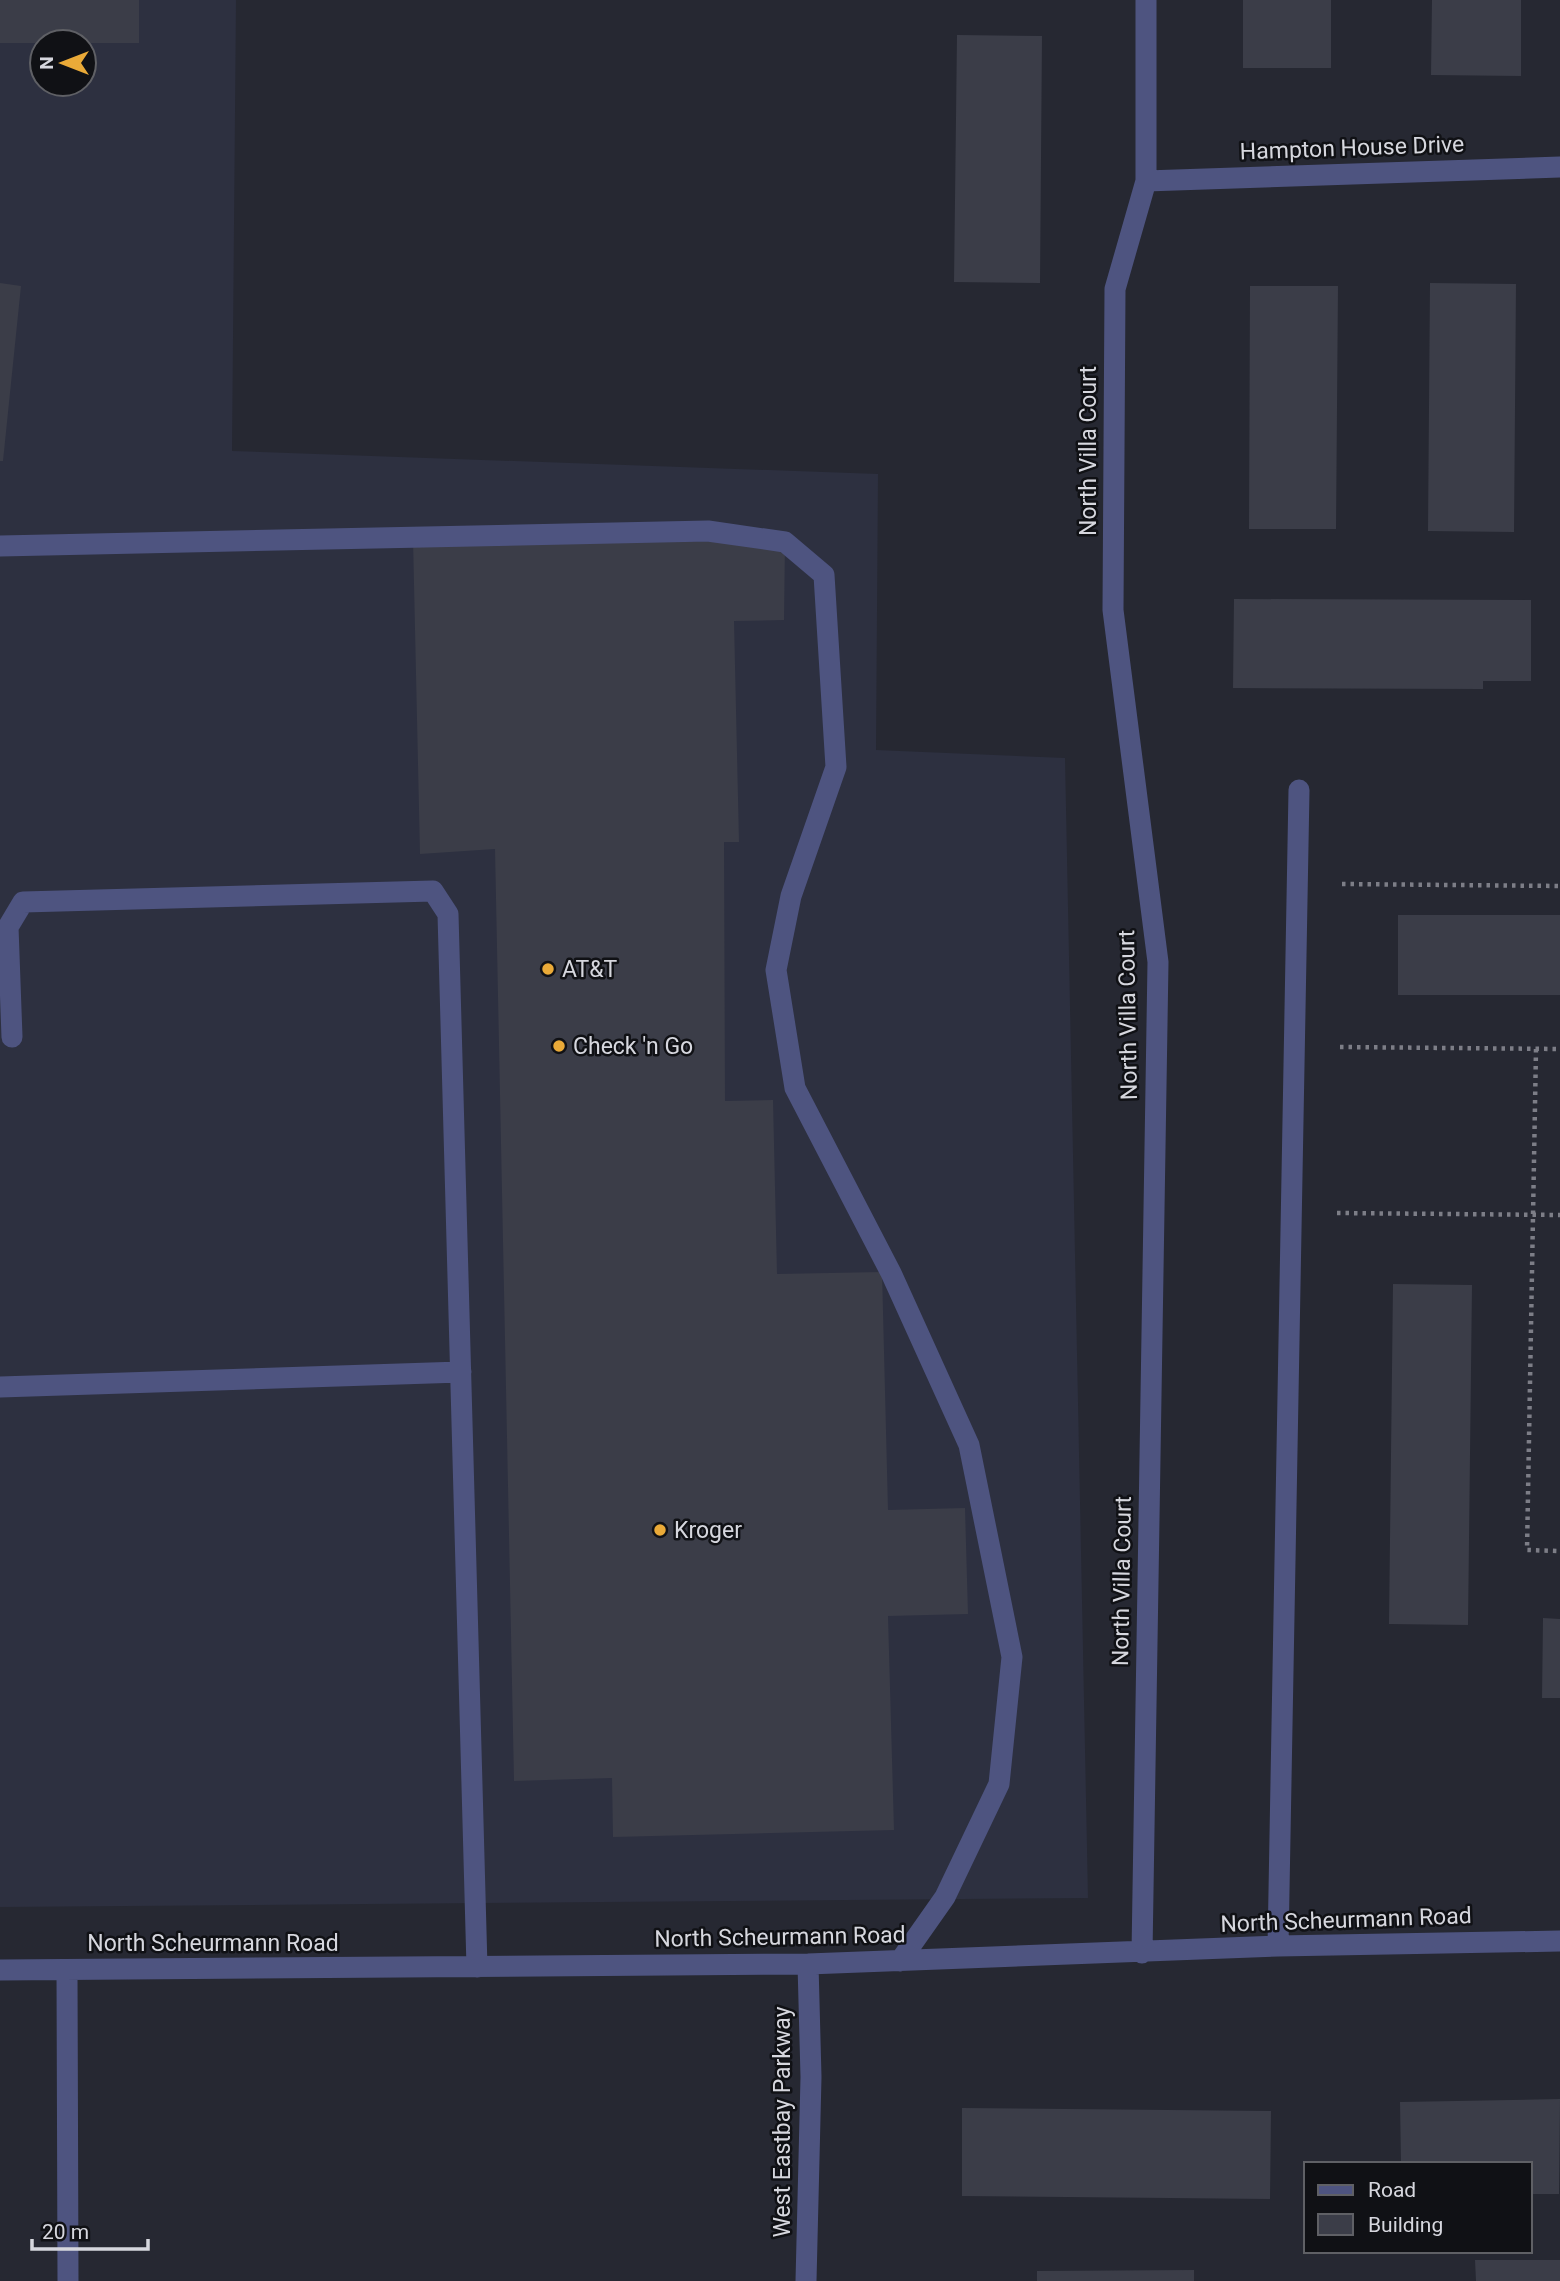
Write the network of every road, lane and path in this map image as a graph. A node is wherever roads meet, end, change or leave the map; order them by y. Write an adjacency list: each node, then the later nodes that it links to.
1 (1146, 0): 3 (street, North Villa Court)
2 (1560, 167): 3 (street, Hampton House Drive)
3 (1146, 181): 20 (street, North Villa Court)
4 (0, 546): 21 (street)
5 (1299, 790): 19 (street)
6 (1342, 884): 7 (path)
7 (1560, 886)
8 (12, 1037): 15 (street)
9 (1340, 1046): 10 (path)
10 (1536, 1049): 11 (path); 13 (path)
11 (1560, 1049)
12 (1337, 1213): 13 (path)
13 (1533, 1215): 14 (path); 17 (path)
14 (1560, 1215)
15 (461, 1372): 16 (street); 23 (street)
16 (0, 1387)
17 (1560, 1551)
18 (1560, 1941): 19 (street, North Scheurmann Road)
19 (1279, 1946): 20 (street, North Scheurmann Road)
20 (1142, 1953): 21 (street, North Scheurmann Road)
21 (900, 1961): 22 (street, North Scheurmann Road)
22 (808, 1964): 23 (street, North Scheurmann Road); 27 (street, West Eastbay Parkway)
23 (477, 1967): 25 (street, North Scheurmann Road)
24 (0, 1970): 25 (street, North Scheurmann Road)
25 (67, 1970): 26 (street)
26 (68, 2281)
27 (806, 2281)

